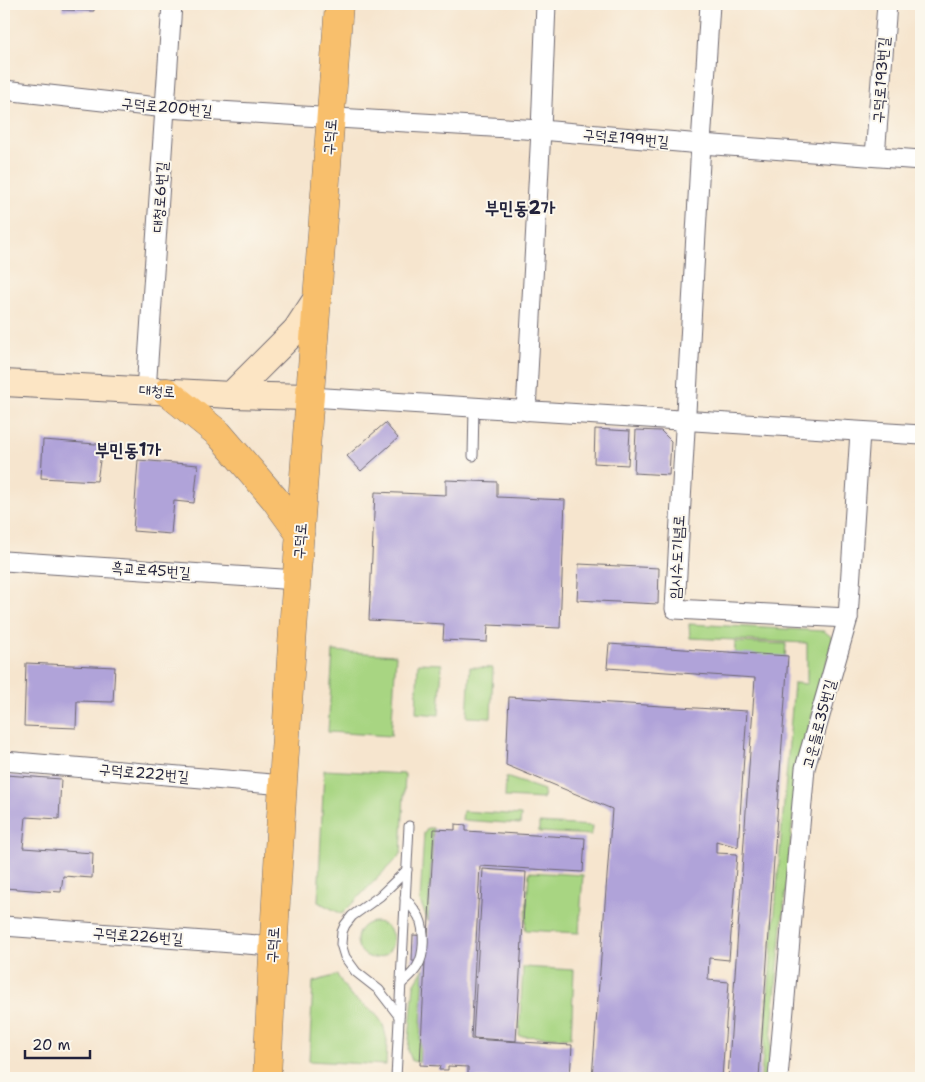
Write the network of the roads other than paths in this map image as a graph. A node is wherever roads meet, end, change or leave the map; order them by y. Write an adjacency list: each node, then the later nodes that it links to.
1 (172, 4): 7 (street, 대청로6번길)
2 (339, 4): 8 (main road, 구덕로)
3 (546, 4): 9 (street)
4 (710, 4): 10 (street)
5 (887, 4): 11 (street, 구덕로193번길)
6 (4, 90): 7 (street, 구덕로200번길)
7 (166, 108): 8 (street, 구덕로200번길); 15 (street, 대청로6번길)
8 (331, 117): 9 (street, 구덕로199번길); 13 (main road, 구덕로)
9 (541, 130): 10 (street, 구덕로199번길); 19 (street)
10 (700, 144): 11 (street, 구덕로199번길); 20 (street, 임시수도기념로)
11 (875, 156): 12 (street, 구덕로199번길)
12 (921, 160)
13 (317, 298): 16 (main road); 17 (main road, 구덕로)
14 (4, 383): 15 (main road, 대청로)
15 (156, 391): 16 (main road, 대청로); 24 (main road)
16 (231, 395): 17 (main road, 대청로)
17 (310, 397): 18 (street); 24 (main road, 구덕로)
18 (474, 408): 19 (street); 23 (lane)
19 (526, 411): 20 (street)
20 (684, 421): 21 (street); 27 (street, 임시수도기념로)
21 (860, 432): 22 (street); 27 (street, 고운들로35번길)
22 (921, 436)
23 (473, 456)
24 (300, 534): 26 (main road, 구덕로)
25 (4, 561): 26 (street, 흑교로45번길)
26 (297, 580): 29 (main road, 구덕로)
27 (848, 618): 39 (street, 고운들로35번길)
28 (4, 761): 29 (street, 구덕로222번길)
29 (284, 785): 34 (main road, 구덕로)
30 (409, 826): 31 (lane)
31 (406, 870): 32 (lane); 36 (lane)
32 (405, 898): 35 (lane); 35 (lane)
33 (4, 926): 34 (street, 구덕로226번길)
34 (273, 946): 37 (main road, 구덕로)
35 (401, 984): 36 (lane)
36 (399, 1016): 38 (lane)
37 (267, 1078)
38 (396, 1078)
39 (778, 1078)

